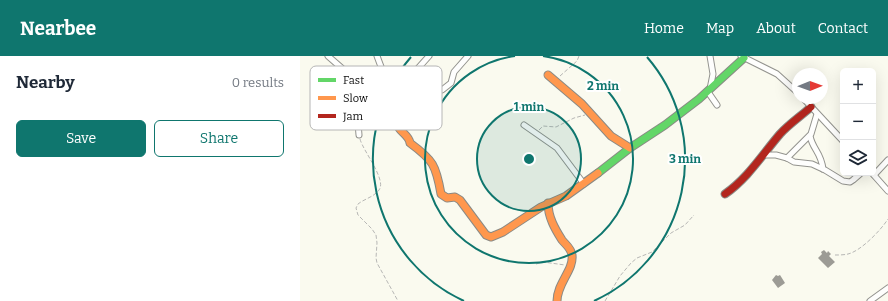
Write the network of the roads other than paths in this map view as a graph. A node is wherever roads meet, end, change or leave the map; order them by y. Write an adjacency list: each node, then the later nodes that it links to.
1 (328, 56): 7 (street)
2 (377, 56): 8 (street)
3 (429, 56): 9 (street)
4 (468, 56): 12 (street)
5 (710, 56): 13 (street)
6 (745, 57): 11 (street); 13 (street)
7 (339, 66)
8 (380, 66)
9 (421, 66)
10 (548, 75): 24 (street)
11 (792, 88)
12 (442, 90)
13 (709, 91): 15 (street); 24 (street)
14 (808, 104): 16 (street)
15 (717, 105)
16 (811, 107): 17 (street); 25 (street)
17 (817, 114): 22 (street); 23 (street)
18 (524, 125): 32 (street)
19 (358, 130): 21 (street)
20 (401, 130): 35 (street)
21 (359, 135)
22 (810, 136): 26 (street); 28 (street)
23 (842, 140)
24 (630, 148): 32 (street)
25 (764, 155): 26 (street); 34 (street)
26 (787, 158): 28 (street)
27 (888, 160): 29 (street)
28 (823, 169): 30 (street)
29 (876, 171)
30 (858, 176)
31 (875, 176): 33 (street)
32 (584, 184): 35 (street)
33 (888, 191)
34 (725, 194)
35 (548, 203): 37 (street)
36 (888, 288): 38 (street)
37 (557, 301)
38 (870, 301)

